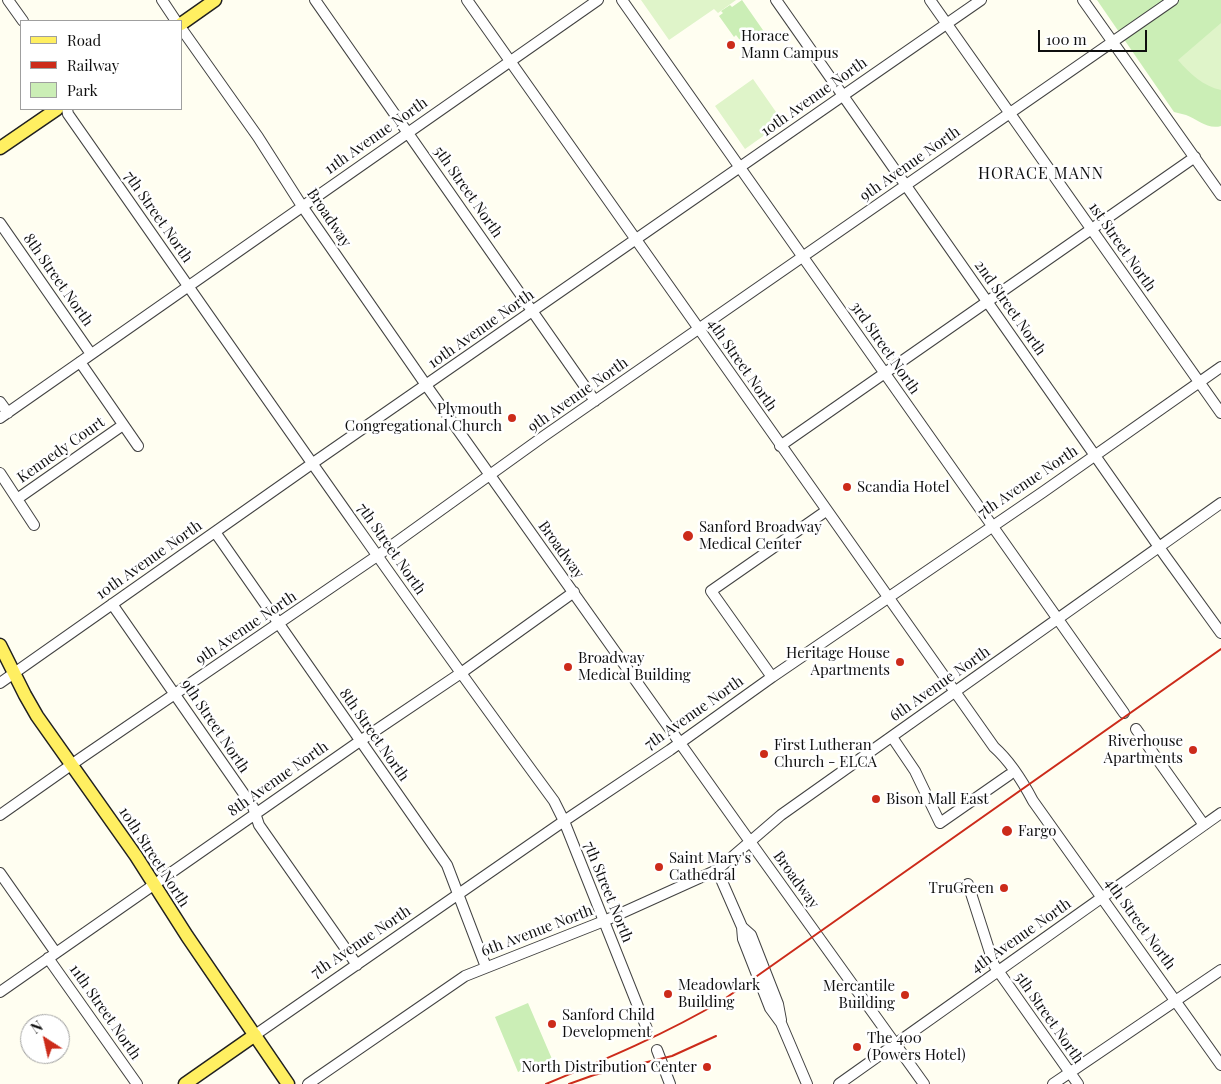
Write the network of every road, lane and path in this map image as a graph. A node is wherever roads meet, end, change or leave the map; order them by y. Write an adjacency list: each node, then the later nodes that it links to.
1 (8, 0): 13 (street)
2 (162, 0): 14 (street)
3 (215, 0): 15 (main road)
4 (315, 0): 24 (street, 5th Street North)
5 (468, 0): 19 (street, 4th Street North)
6 (598, 0): 19 (street, 11th Avenue North)
7 (622, 0): 27 (street, 3rd Street North)
8 (776, 0): 20 (street, 2nd Street North)
9 (930, 0): 16 (street, 1st Street North)
10 (981, 0): 16 (street, 10th Avenue North)
11 (1083, 0): 18 (street)
12 (1173, 0): 18 (street, 9th Avenue North)
13 (22, 20)
14 (175, 20)
15 (182, 23)
16 (947, 23): 20 (street, 10th Avenue North); 23 (street, 1st Street North)
17 (182, 29): 30 (street, Broadway)
18 (1112, 42): 23 (street, 9th Avenue North); 26 (street)
19 (510, 61): 24 (street, 11th Avenue North); 33 (street, 4th Street North)
20 (843, 96): 27 (street, 10th Avenue North); 28 (street, 2nd Street North)
21 (56, 110): 25 (main road)
22 (67, 110): 35 (street, 7th Street North)
23 (1010, 113): 28 (street, 9th Avenue North); 32 (street, 1st Street North)
24 (408, 132): 30 (street, 11th Avenue North); 37 (street, 5th Street North)
25 (0, 148)
26 (1194, 157): 29 (street); 32 (street)
27 (739, 167): 33 (street, 10th Avenue North); 34 (street, 3rd Street North)
28 (905, 186): 34 (street, 9th Avenue North); 36 (street, 2nd Street North)
29 (1221, 195)
30 (302, 206): 35 (street, 11th Avenue North); 44 (street, Broadway)
31 (0, 223): 39 (street, 8th Street North)
32 (1091, 229): 36 (street); 43 (street, 1st Street North)
33 (636, 240): 37 (street, 10th Avenue North); 38 (street, 4th Street North)
34 (802, 257): 38 (street, 9th Avenue North); 42 (street, 3rd Street North)
35 (188, 286): 39 (street, 11th Avenue North); 53 (street, 7th Street North)
36 (987, 301): 42 (street); 52 (street, 2nd Street North)
37 (533, 311): 44 (street, 10th Avenue North); 45 (street, 5th Street North)
38 (698, 329): 45 (street, 9th Avenue North); 51 (street, 4th Street North)
39 (91, 354): 40 (street, 11th Avenue North)
40 (80, 362): 48 (street, 11th Avenue North); 49 (street)
41 (1221, 367): 43 (street, 7th Avenue North)
42 (885, 372): 51 (street); 60 (street, 3rd Street North)
43 (1199, 382): 47 (street, 1st Street North); 52 (street, 7th Avenue North)
44 (426, 386): 53 (street, 10th Avenue North); 55 (street, Broadway)
45 (595, 401): 55 (street, 9th Avenue North)
46 (0, 402): 48 (street)
47 (1221, 413)
48 (4, 415)
49 (123, 425): 50 (street); 56 (street, Kennedy Court)
50 (138, 446)
51 (780, 446): 58 (street, 4th Street North)
52 (1096, 455): 60 (street, 7th Avenue North); 62 (street, 2nd Street North)
53 (313, 463): 61 (street, 10th Avenue North); 63 (street, 7th Street North)
54 (0, 474): 56 (street)
55 (490, 475): 63 (street, 9th Avenue North); 64 (street, Broadway)
56 (17, 499): 59 (street)
57 (1221, 504): 62 (street, 6th Avenue North)
58 (826, 511): 65 (street, 4th Street North); 73 (street)
59 (34, 526)
60 (992, 526): 65 (street, 7th Avenue North); 67 (street, 3rd Street North)
61 (215, 532): 66 (street, 10th Avenue North); 68 (street, 8th Street North)
62 (1159, 547): 67 (street, 6th Avenue North); 69 (street, 2nd Street North)
63 (377, 556): 68 (street, 9th Avenue North); 72 (street, 7th Street North)
64 (574, 592): 72 (street, 8th Avenue North); 81 (street, Broadway)
65 (888, 598): 73 (street, 7th Avenue North); 75 (street, 4th Street North)
66 (112, 604): 71 (street, 10th Avenue North); 76 (street, 9th Street North)
67 (1058, 620): 75 (street, 6th Avenue North); 77 (street, 3rd Street North)
68 (279, 624): 76 (street, 9th Avenue North); 80 (street, 8th Street North)
69 (1221, 633)
70 (0, 645): 71 (main road, 10th Street North)
71 (15, 673): 74 (street, 10th Avenue North); 83 (main road, 10th Street North)
72 (461, 673): 80 (street, 8th Avenue North); 89 (street, 7th Street North)
73 (772, 678): 81 (street, 7th Avenue North)
74 (0, 684)
75 (955, 693): 79 (street, 6th Avenue North); 82 (street, 4th Street North)
76 (176, 694): 83 (street, 9th Avenue North); 87 (street, 9th Street North)
77 (1124, 713)
78 (1136, 730): 90 (street)
79 (892, 737): 84 (street); 91 (street, 6th Avenue North)
80 (360, 741): 87 (street, 8th Avenue North); 96 (street, 8th Street North)
81 (681, 742): 89 (street, 7th Avenue North); 91 (street, Broadway)
82 (994, 747): 84 (street, 4th Street North); 85 (street, 4th Street North)
83 (72, 765): 88 (street, 9th Avenue North); 95 (main road, 10th Street North)
84 (1009, 775): 85 (street, 4th Street North)
85 (1034, 802): 97 (street, 4th Street North)
86 (1221, 813): 90 (street, 4th Avenue North)
87 (254, 814): 95 (street, 8th Avenue North); 100 (street, 9th Street North)
88 (0, 816)
89 (564, 821): 96 (street, 7th Avenue North); 98 (street, 7th Street North)
90 (1204, 825): 97 (street, 4th Avenue North)
91 (749, 841): 92 (street, 6th Avenue North); 108 (street, Broadway)
92 (717, 870): 98 (street, 6th Avenue North); 117 (street)
93 (0, 873): 99 (street, 11th Street North)
94 (968, 884): 103 (street, 5th Street North)
95 (154, 885): 99 (street, 8th Avenue North); 107 (main road, 10th Street North)
96 (459, 895): 100 (street, 7th Avenue North); 101 (street, 8th Street North)
97 (1102, 897): 103 (street, 4th Avenue North); 105 (street, 4th Street North)
98 (604, 922): 101 (street, 6th Avenue North); 106 (street, 7th Street North)
99 (52, 955): 104 (street, 8th Avenue North); 112 (street, 11th Street North)
100 (357, 965): 107 (street, 7th Avenue North)
101 (486, 967): 115 (street, 6th Avenue North)
102 (1221, 970): 105 (street)
103 (998, 971): 108 (street, 4th Avenue North); 111 (street, 5th Street North)
104 (0, 992)
105 (1176, 1000): 110 (street, 4th Street North); 111 (street)
106 (647, 1029)
107 (255, 1035): 113 (main road, 7th Avenue North); 114 (main road, 10th Street North)
108 (895, 1043): 118 (street, 4th Avenue North); 119 (street, Broadway)
109 (657, 1050): 116 (street)
110 (1221, 1065)
111 (1070, 1072): 120 (street); 121 (street, 5th Street North)
112 (137, 1084)
113 (185, 1084)
114 (288, 1084)
115 (308, 1084)
116 (670, 1084)
117 (807, 1084)
118 (838, 1084)
119 (924, 1084)
120 (1053, 1084)
121 (1078, 1084)

